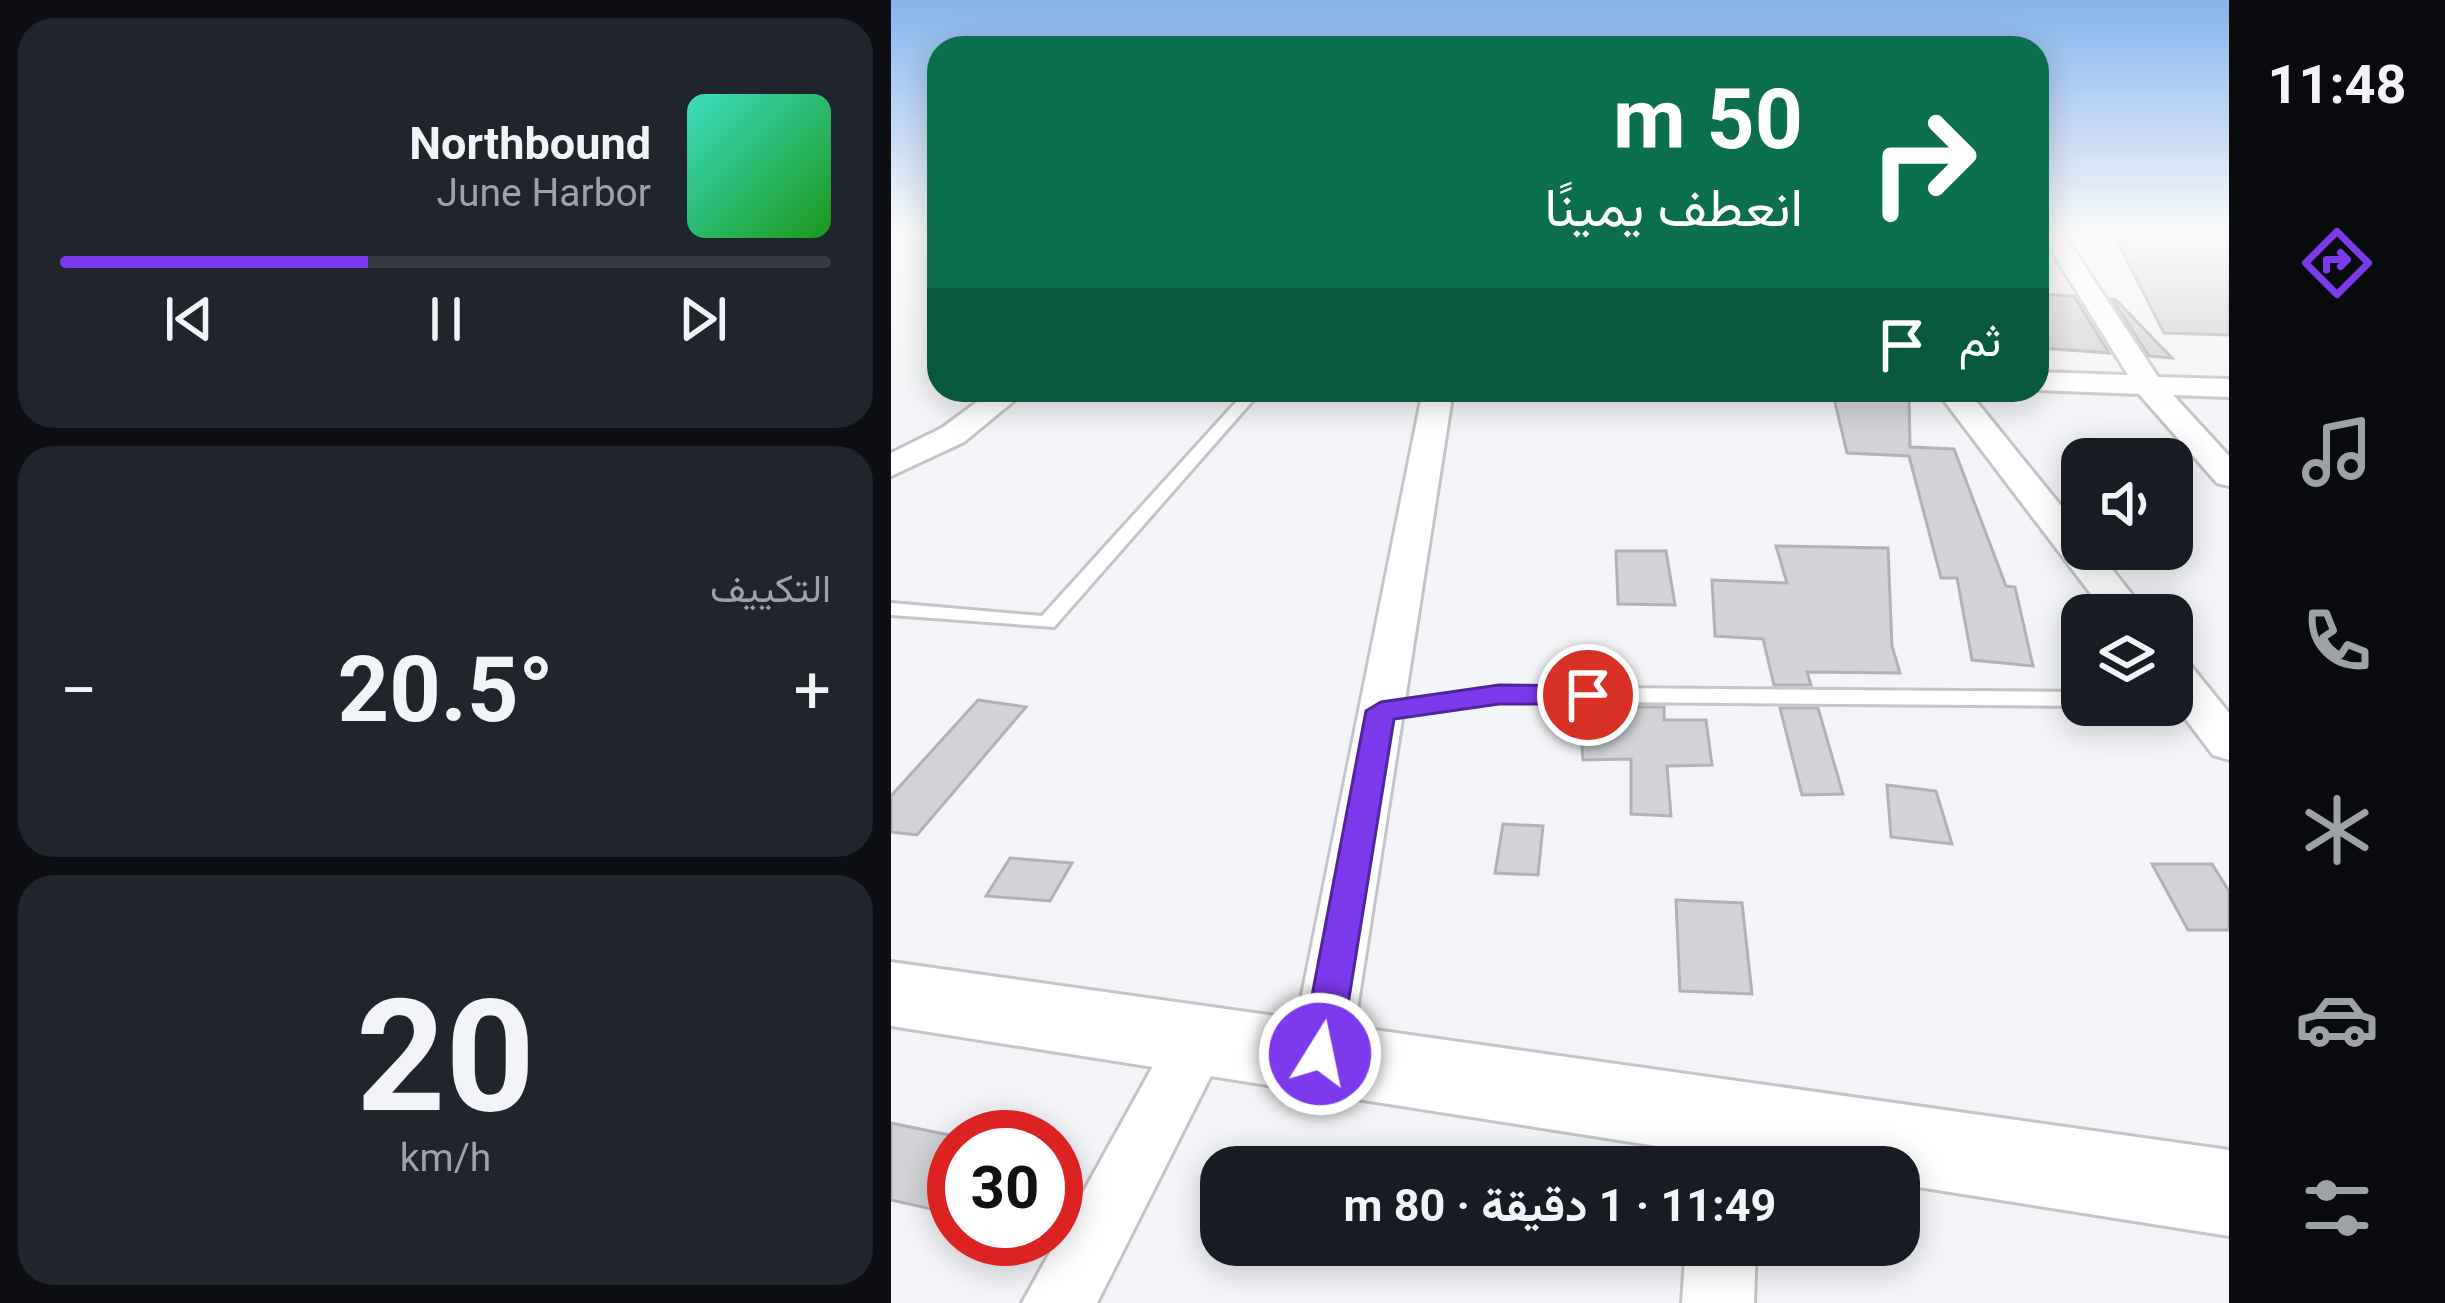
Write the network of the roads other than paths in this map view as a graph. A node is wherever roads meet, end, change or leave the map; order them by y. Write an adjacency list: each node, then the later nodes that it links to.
1 (2088, 296): 4 (street)
2 (2049, 383): 4 (street)
3 (2229, 388): 4 (street)
4 (2151, 389): 10 (street)
5 (996, 402): 9 (street)
6 (1244, 402): 12 (lane)
7 (1437, 402): 15 (street)
8 (1960, 402): 11 (street)
9 (891, 466)
10 (2229, 476)
11 (2111, 594)
12 (891, 609)
13 (2061, 699): 15 (lane)
14 (2193, 705): 16 (street)
15 (1381, 711): 19 (street)
16 (2229, 744)
17 (891, 994): 18 (street)
18 (1200, 1038): 19 (street); 23 (street)
19 (1320, 1054): 20 (street)
20 (1726, 1142): 21 (street)
21 (2229, 1193)
22 (1720, 1266): 24 (street)
23 (1058, 1303)
24 (1718, 1303)

